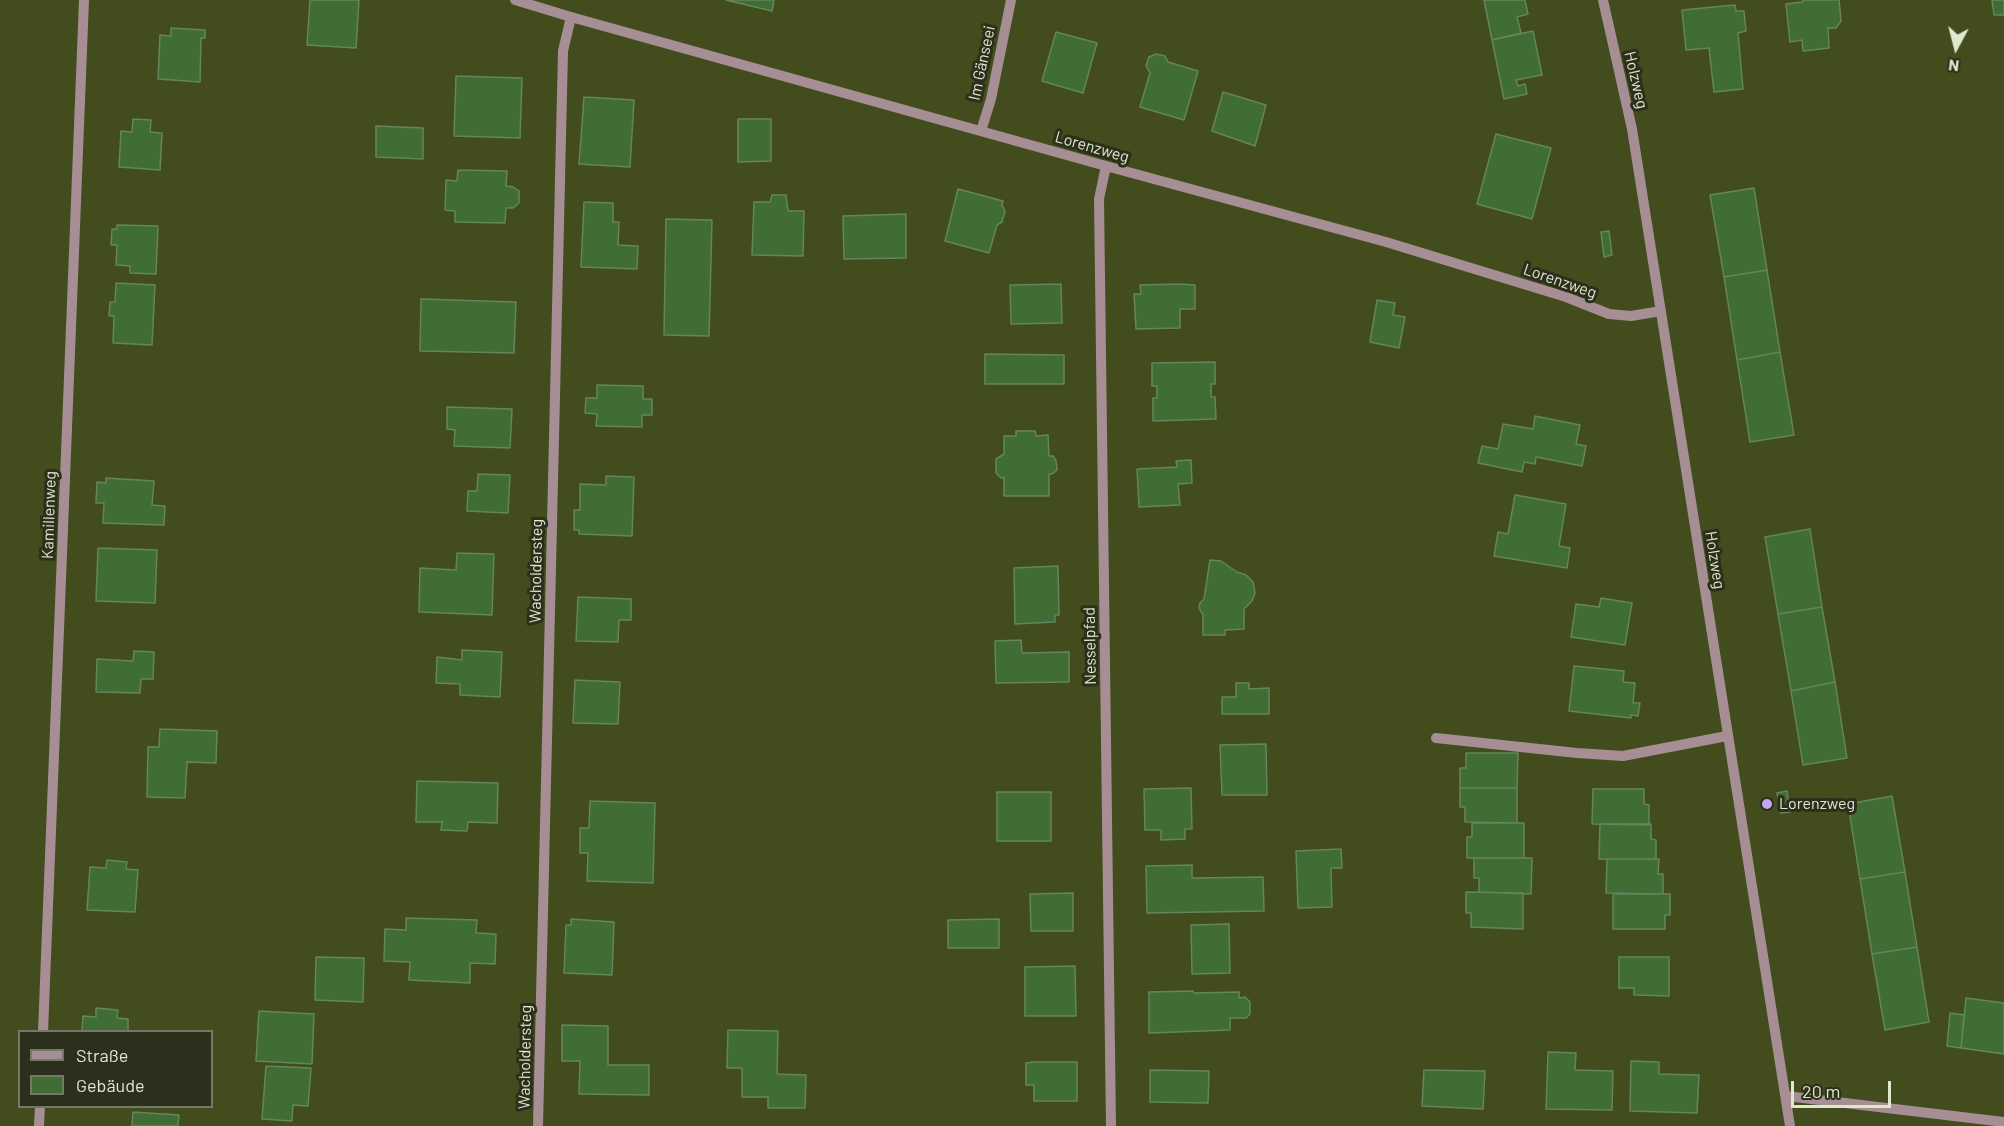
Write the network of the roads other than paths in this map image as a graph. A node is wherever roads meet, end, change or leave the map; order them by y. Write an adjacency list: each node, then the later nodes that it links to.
1 (84, 0): 11 (street, Kamillenweg)
2 (515, 0): 5 (street, Lorenzweg)
3 (1011, 0): 6 (street, Im Gänseei)
4 (1603, 0): 8 (street, Holzweg)
5 (571, 17): 6 (street, Lorenzweg); 16 (street, Wacholdersteg)
6 (981, 131): 7 (street, Lorenzweg)
7 (1106, 166): 8 (street, Lorenzweg); 17 (street, Nesselpfad)
8 (1662, 311): 9 (street, Holzweg)
9 (1727, 736): 10 (street); 12 (street, Holzweg)
10 (1436, 738)
11 (43, 1030)
12 (1786, 1096): 14 (street); 18 (street, Holzweg)
13 (40, 1108): 15 (street)
14 (2004, 1122)
15 (39, 1126)
16 (538, 1126)
17 (1111, 1126)
18 (1790, 1126)

